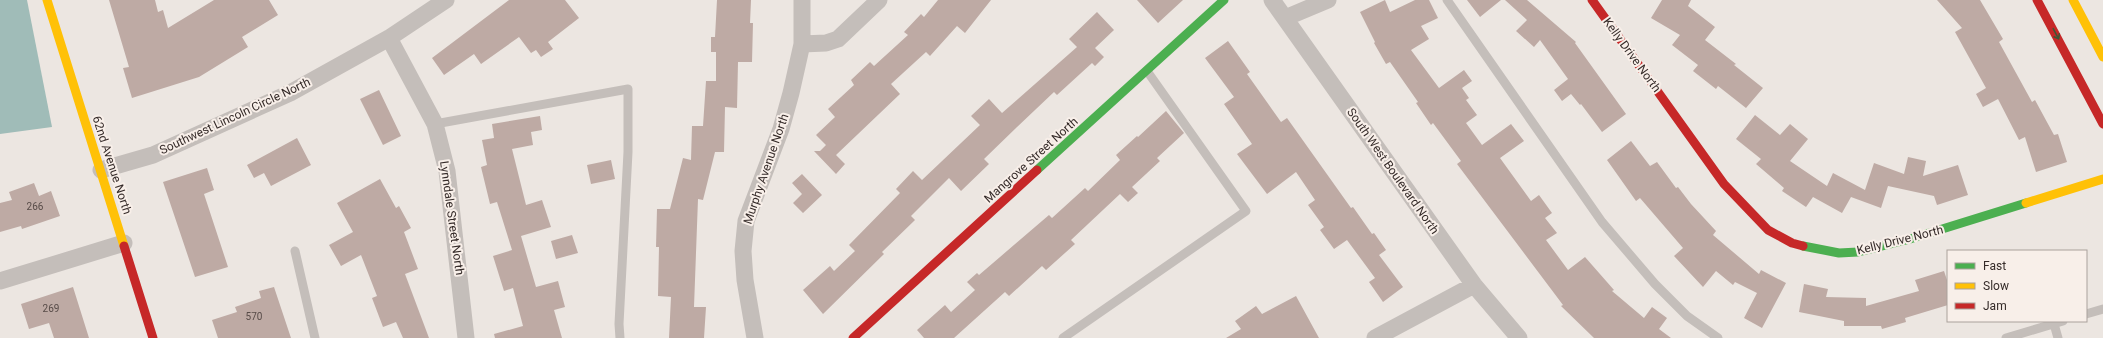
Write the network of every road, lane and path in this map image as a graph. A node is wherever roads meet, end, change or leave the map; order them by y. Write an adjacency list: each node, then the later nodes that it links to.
1 (47, 0): 19 (street, 62nd Avenue North)
2 (446, 0): 13 (street, Southwest Lincoln Circle North)
3 (802, 0): 14 (street, Murphy Avenue North)
4 (879, 0): 14 (street)
5 (1224, 0): 16 (street, Mangrove Street North)
6 (1272, 0): 12 (street, South West Boulevard North)
7 (1328, 0): 12 (street)
8 (1448, 0): 38 (lane)
9 (1592, 0): 20 (street, Kelly Drive North)
10 (2037, 0): 18 (street, one-way to 18)
11 (2073, 0): 15 (street)
12 (1285, 18): 24 (street, South West Boulevard North)
13 (389, 38): 17 (street, Lynndale Street North); 19 (street, Southwest Lincoln Circle North)
14 (802, 44): 33 (street, Murphy Avenue North)
15 (2103, 57)
16 (1147, 70): 34 (street, Mangrove Street North); 35 (lane)
17 (435, 124): 31 (street, Lynndale Street North); 32 (lane)
18 (2103, 124)
19 (101, 170): 21 (street, 62nd Avenue North)
20 (2103, 179)
21 (124, 243): 23 (street); 29 (street, 62nd Avenue North)
22 (295, 251): 30 (lane)
23 (0, 281)
24 (1474, 285): 36 (street); 37 (street, South West Boulevard North)
25 (2103, 309): 26 (lane)
26 (2087, 314)
27 (2061, 322): 28 (lane)
28 (2054, 324): 39 (lane); 40 (lane)
29 (153, 338)
30 (315, 338)
31 (466, 338)
32 (620, 338)
33 (755, 338)
34 (853, 338)
35 (1063, 338)
36 (1376, 338)
37 (1519, 338)
38 (1718, 338)
39 (2006, 338)
40 (2058, 338)

